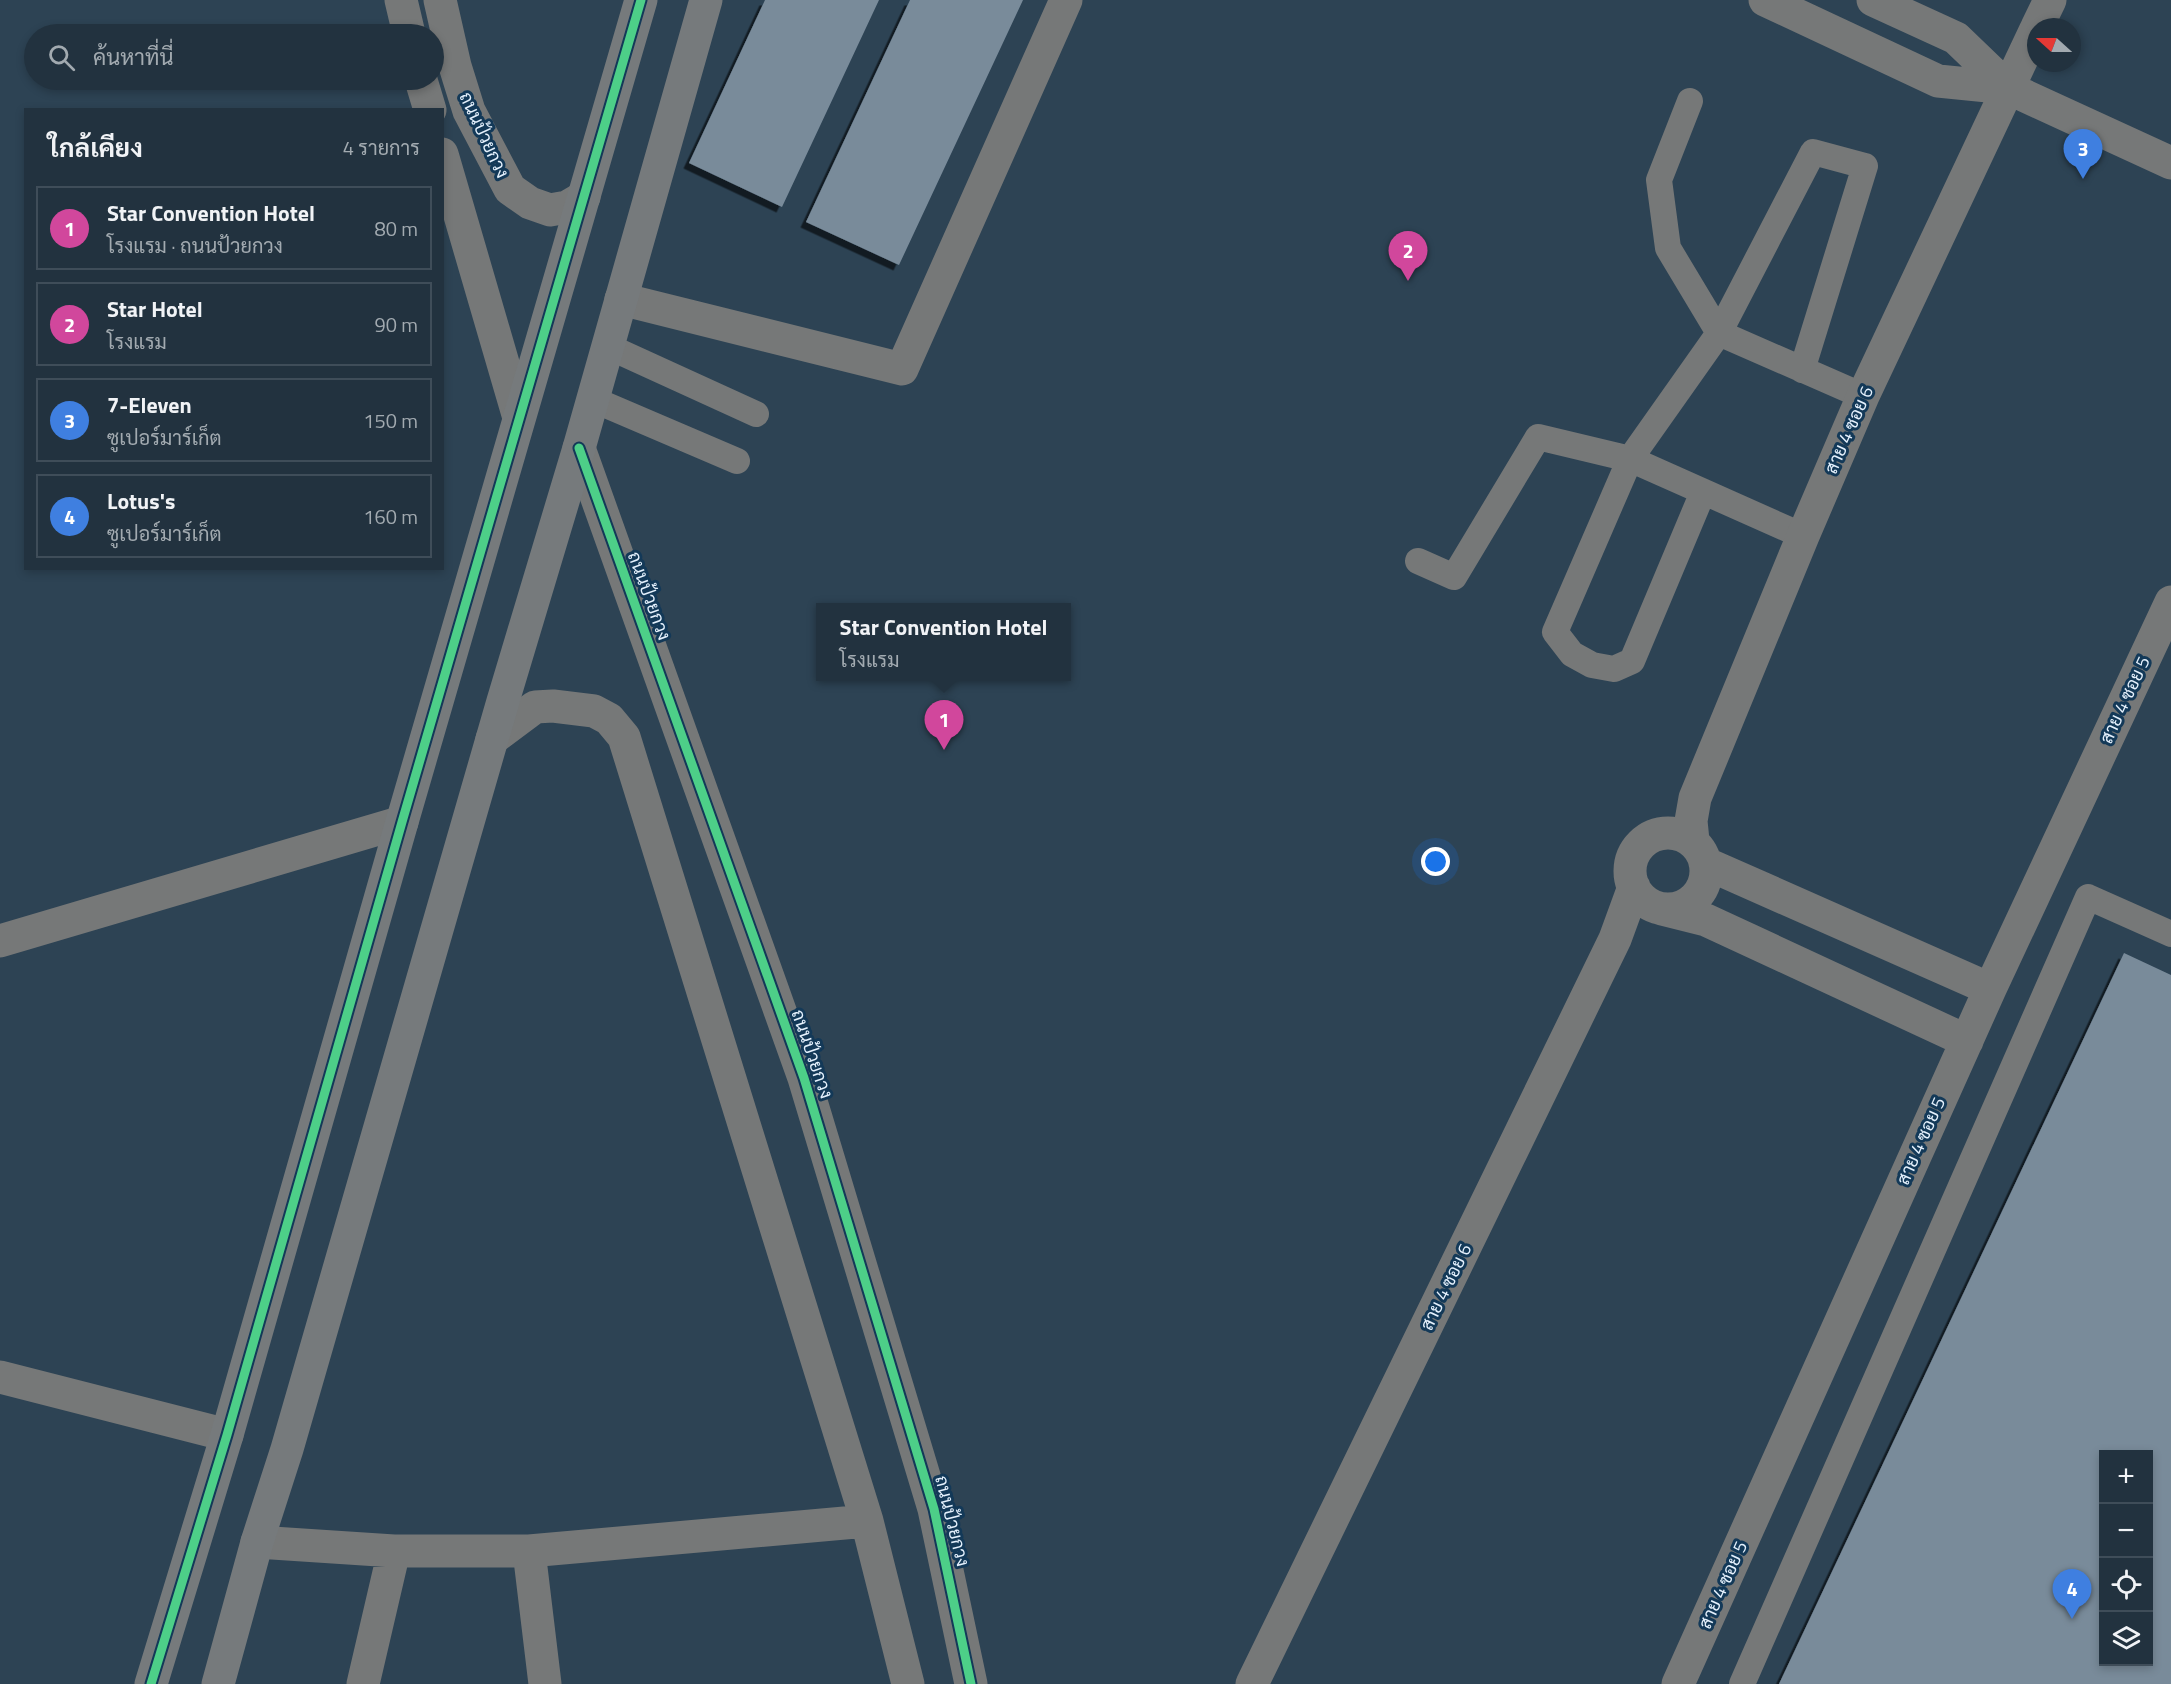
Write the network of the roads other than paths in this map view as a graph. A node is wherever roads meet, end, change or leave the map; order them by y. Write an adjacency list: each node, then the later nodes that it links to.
1 (401, 0): 10 (street)
2 (440, 0): 17 (street, ถนนป้วยกวง)
3 (641, 0): 20 (street)
4 (706, 0): 21 (street)
5 (1066, 0): 21 (street)
6 (1765, 0): 12 (street)
7 (1873, 0): 12 (street)
8 (2050, 0): 9 (street, สาย 4 ซอย 6)
9 (2041, 18)
10 (407, 24)
11 (2027, 47): 12 (street, สาย 4 ซอย 6)
12 (2008, 88): 19 (street); 25 (street, สาย 4 ซอย 6)
13 (424, 90): 15 (street)
14 (1690, 101): 22 (lane)
15 (429, 108)
16 (444, 139): 17 (street)
17 (492, 155): 20 (street, ถนนป้วยกวง)
18 (444, 161): 28 (street)
19 (2171, 163)
20 (584, 197): 28 (street)
21 (621, 299): 23 (street)
22 (1719, 333): 24 (lane); 24 (lane); 30 (lane)
23 (607, 346): 26 (street); 27 (lane)
24 (1802, 370): 25 (lane)
25 (1863, 396): 33 (street, สาย 4 ซอย 6)
26 (592, 399): 29 (street); 31 (lane)
27 (756, 414)
28 (519, 418): 37 (street)
29 (579, 448): 36 (street); 56 (street, ถนนป้วยกวง)
30 (1630, 459): 32 (lane); 32 (lane); 34 (lane)
31 (737, 461)
32 (1703, 492): 33 (lane)
33 (1803, 536): 38 (street, สาย 4 ซอย 6)
34 (1418, 561)
35 (2171, 602): 43 (street, สาย 4 ซอย 5)
36 (492, 740): 47 (street); 48 (street)
37 (402, 822): 42 (street); 46 (street)
38 (1699, 852): 39 (street); 40 (street); 43 (street)
39 (1634, 887): 40 (street); 57 (street, สาย 4 ซอย 6)
40 (1662, 909): 44 (street)
41 (2171, 934): 59 (lane)
42 (0, 941)
43 (1990, 989): 44 (street, สาย 4 ซอย 5)
44 (1966, 1041): 58 (street, สาย 4 ซอย 5)
45 (0, 1377): 46 (street)
46 (227, 1435): 51 (street)
47 (867, 1521): 50 (street); 55 (street)
48 (257, 1542): 49 (street); 52 (street)
49 (394, 1551): 50 (street); 53 (street)
50 (529, 1551): 54 (street)
51 (151, 1684)
52 (218, 1684)
53 (363, 1684)
54 (545, 1684)
55 (908, 1684)
56 (971, 1684)
57 (1252, 1684)
58 (1678, 1684)
59 (1742, 1684)

